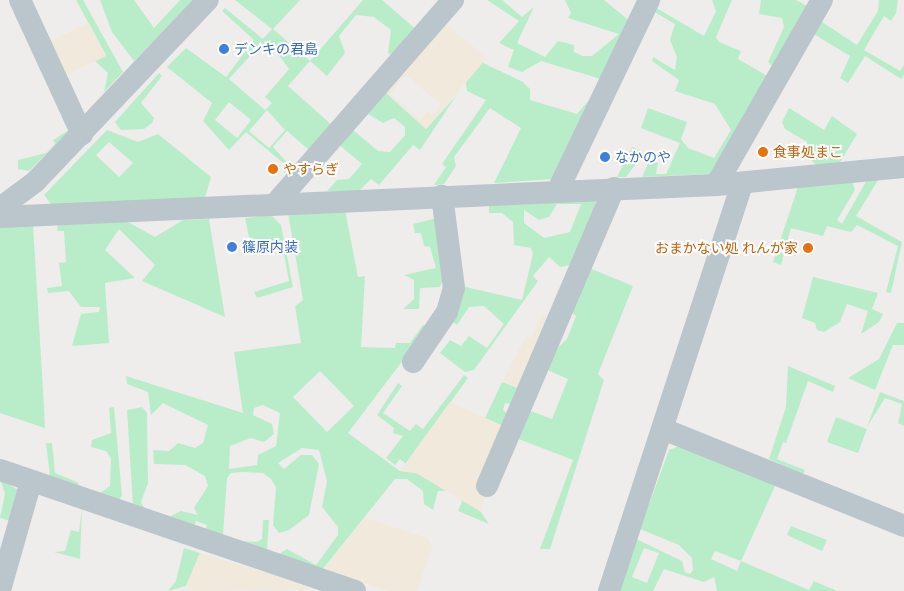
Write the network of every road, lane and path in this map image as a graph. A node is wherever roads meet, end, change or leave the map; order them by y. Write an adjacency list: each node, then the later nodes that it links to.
1 (20, 0): 6 (street)
2 (208, 0): 6 (street)
3 (453, 0): 13 (street)
4 (649, 0): 11 (street)
5 (822, 0): 9 (street)
6 (82, 134): 14 (street)
7 (904, 167): 8 (street)
8 (742, 183): 9 (street); 17 (street)
9 (716, 184): 10 (street)
10 (614, 188): 11 (street); 20 (street)
11 (558, 190): 12 (street)
12 (442, 196): 13 (street); 16 (street)
13 (275, 204): 15 (street)
14 (0, 208)
15 (0, 217)
16 (413, 362)
17 (663, 429): 21 (street); 24 (street)
18 (0, 470): 19 (street)
19 (31, 481): 22 (street); 23 (street)
20 (487, 486)
21 (904, 526)
22 (0, 590)
23 (355, 591)
24 (609, 591)

